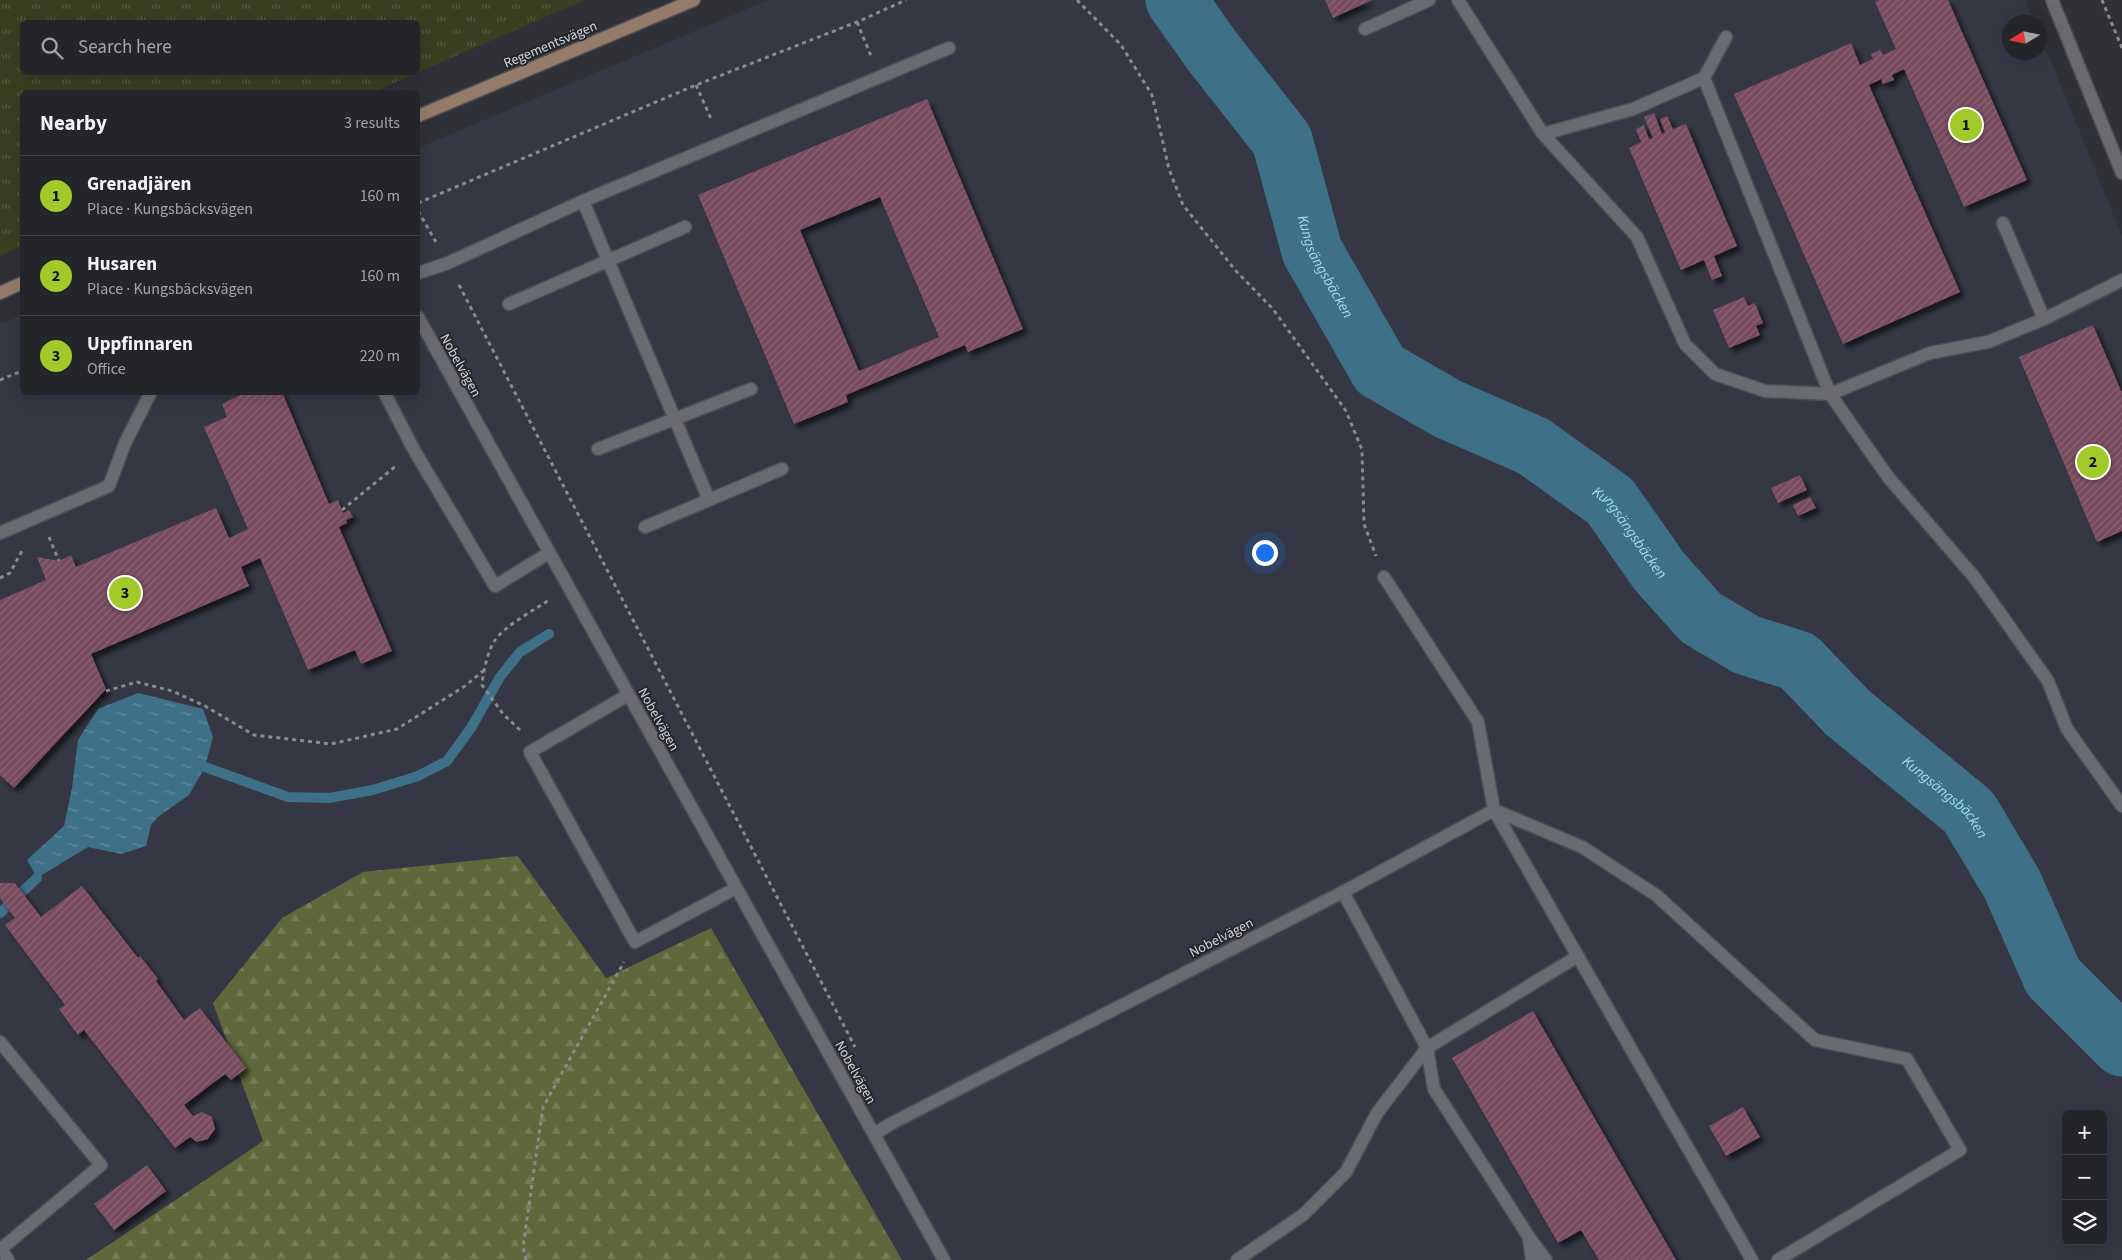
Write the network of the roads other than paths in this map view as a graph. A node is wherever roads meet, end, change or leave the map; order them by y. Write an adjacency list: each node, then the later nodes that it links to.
1 (694, 0): 9 (street, Regementsvägen)
2 (1429, 0): 5 (street)
3 (1458, 0): 10 (street)
4 (2052, 0): 11 (street)
5 (1365, 29)
6 (1726, 37): 8 (street)
7 (949, 48): 12 (street)
8 (1704, 78): 10 (street); 24 (street)
9 (420, 115)
10 (1543, 134): 24 (street)
11 (2122, 173)
12 (583, 201): 15 (street); 16 (street)
13 (2003, 223): 21 (street)
14 (686, 227): 15 (street)
15 (609, 261): 20 (street); 27 (street)
16 (420, 272)
17 (2122, 282): 21 (street)
18 (20, 284): 19 (street)
19 (0, 293)
20 (509, 304)
21 (2044, 319): 24 (street)
22 (420, 321): 33 (street, Nobelvägen)
23 (751, 388): 27 (street)
24 (1830, 394): 36 (street)
25 (149, 395): 32 (street)
26 (386, 395): 33 (street)
27 (674, 419): 28 (street); 30 (street)
28 (598, 449)
29 (782, 470): 30 (street)
30 (709, 500): 31 (street)
31 (645, 527)
32 (0, 532)
33 (549, 553): 35 (street, Nobelvägen)
34 (1384, 577): 37 (street)
35 (628, 695): 38 (street, Nobelvägen); 38 (street)
36 (2122, 806)
37 (1494, 810): 39 (street, Nobelvägen); 40 (street); 52 (street)
38 (736, 888): 43 (street, Nobelvägen)
39 (1343, 892): 42 (street); 43 (street, Nobelvägen)
40 (1578, 956): 42 (street); 51 (street)
41 (0, 1042): 45 (street)
42 (1427, 1048): 44 (street); 48 (street)
43 (874, 1134): 47 (street, Nobelvägen)
44 (1529, 1237): 49 (street); 50 (street)
45 (1, 1248): 46 (street)
46 (8, 1260)
47 (944, 1260)
48 (1237, 1260)
49 (1532, 1260)
50 (1546, 1260)
51 (1752, 1260)
52 (1778, 1260)

